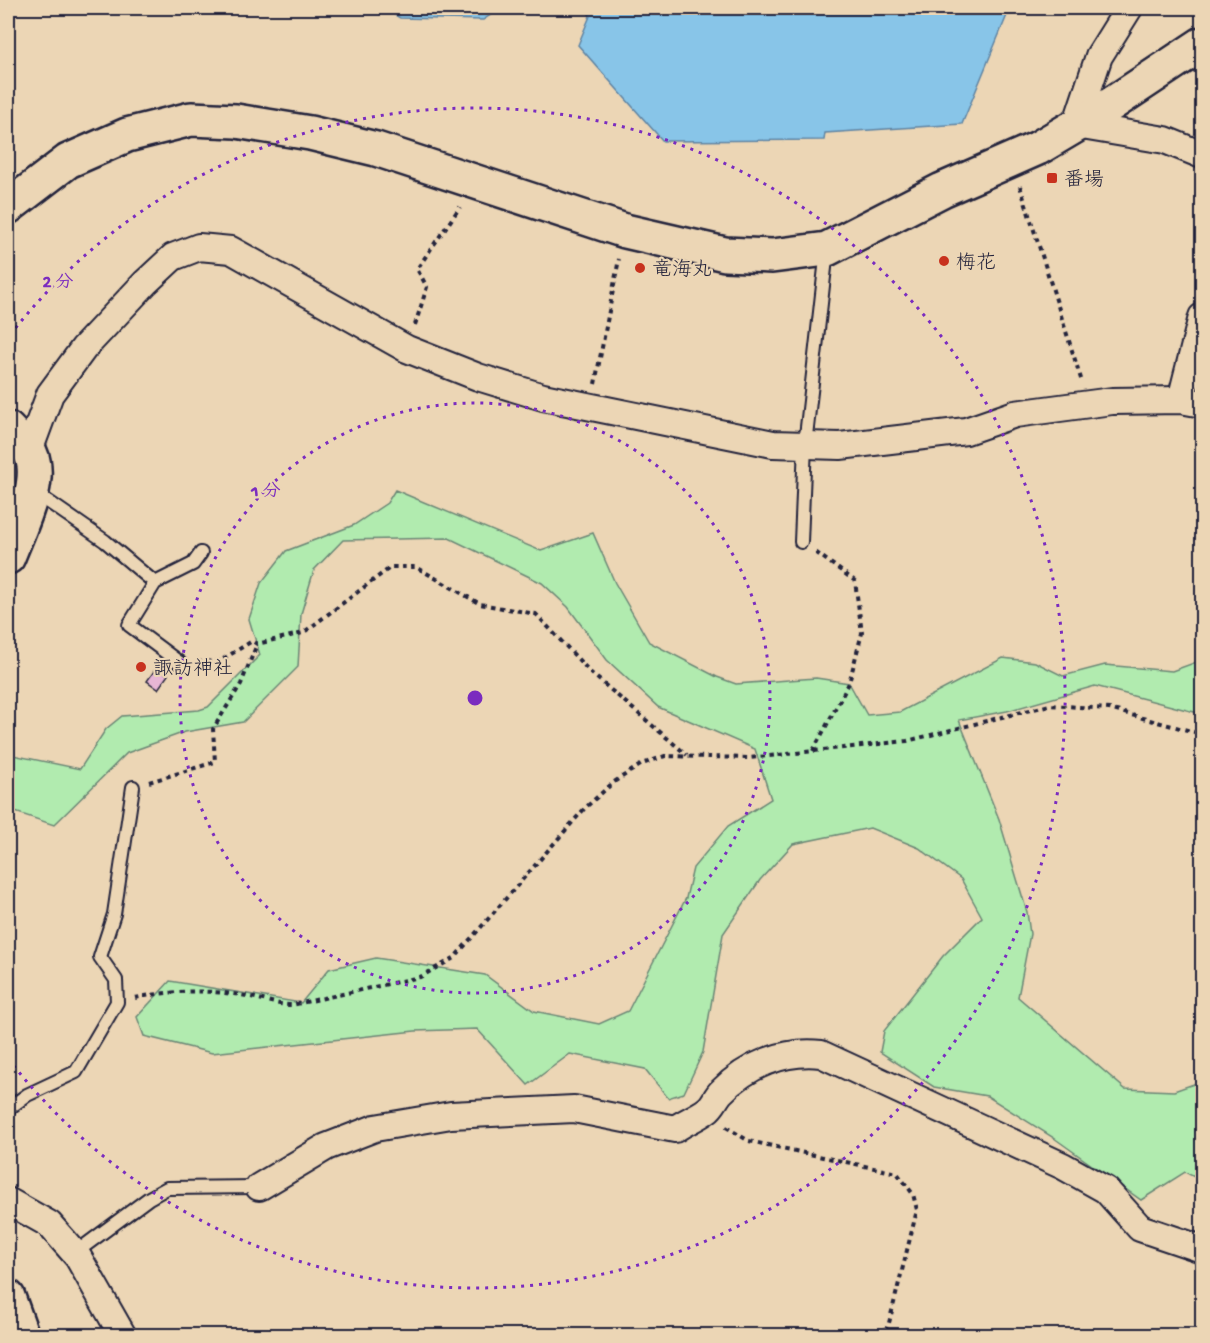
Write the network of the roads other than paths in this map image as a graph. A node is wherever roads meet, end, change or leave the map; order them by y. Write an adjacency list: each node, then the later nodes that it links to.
1 (1129, 8): 3 (street)
2 (1203, 44): 3 (street)
3 (1076, 126): 4 (street); 6 (street)
4 (1203, 155)
5 (8, 207): 6 (street)
6 (827, 249): 10 (lane)
7 (1203, 318): 8 (street)
8 (1192, 402): 10 (street)
9 (18, 440): 10 (street); 11 (street)
10 (806, 445): 12 (lane)
11 (32, 490): 14 (street); 15 (lane)
12 (801, 542)
13 (201, 553): 15 (lane)
14 (8, 557)
15 (155, 583): 16 (lane)
16 (180, 663)
17 (134, 787): 18 (lane)
18 (8, 1109)
19 (258, 1187): 21 (street); 22 (lane)
20 (8, 1201): 22 (street)
21 (1203, 1249)
22 (75, 1253): 25 (street)
23 (8, 1297): 24 (street)
24 (22, 1335)
25 (123, 1335)

